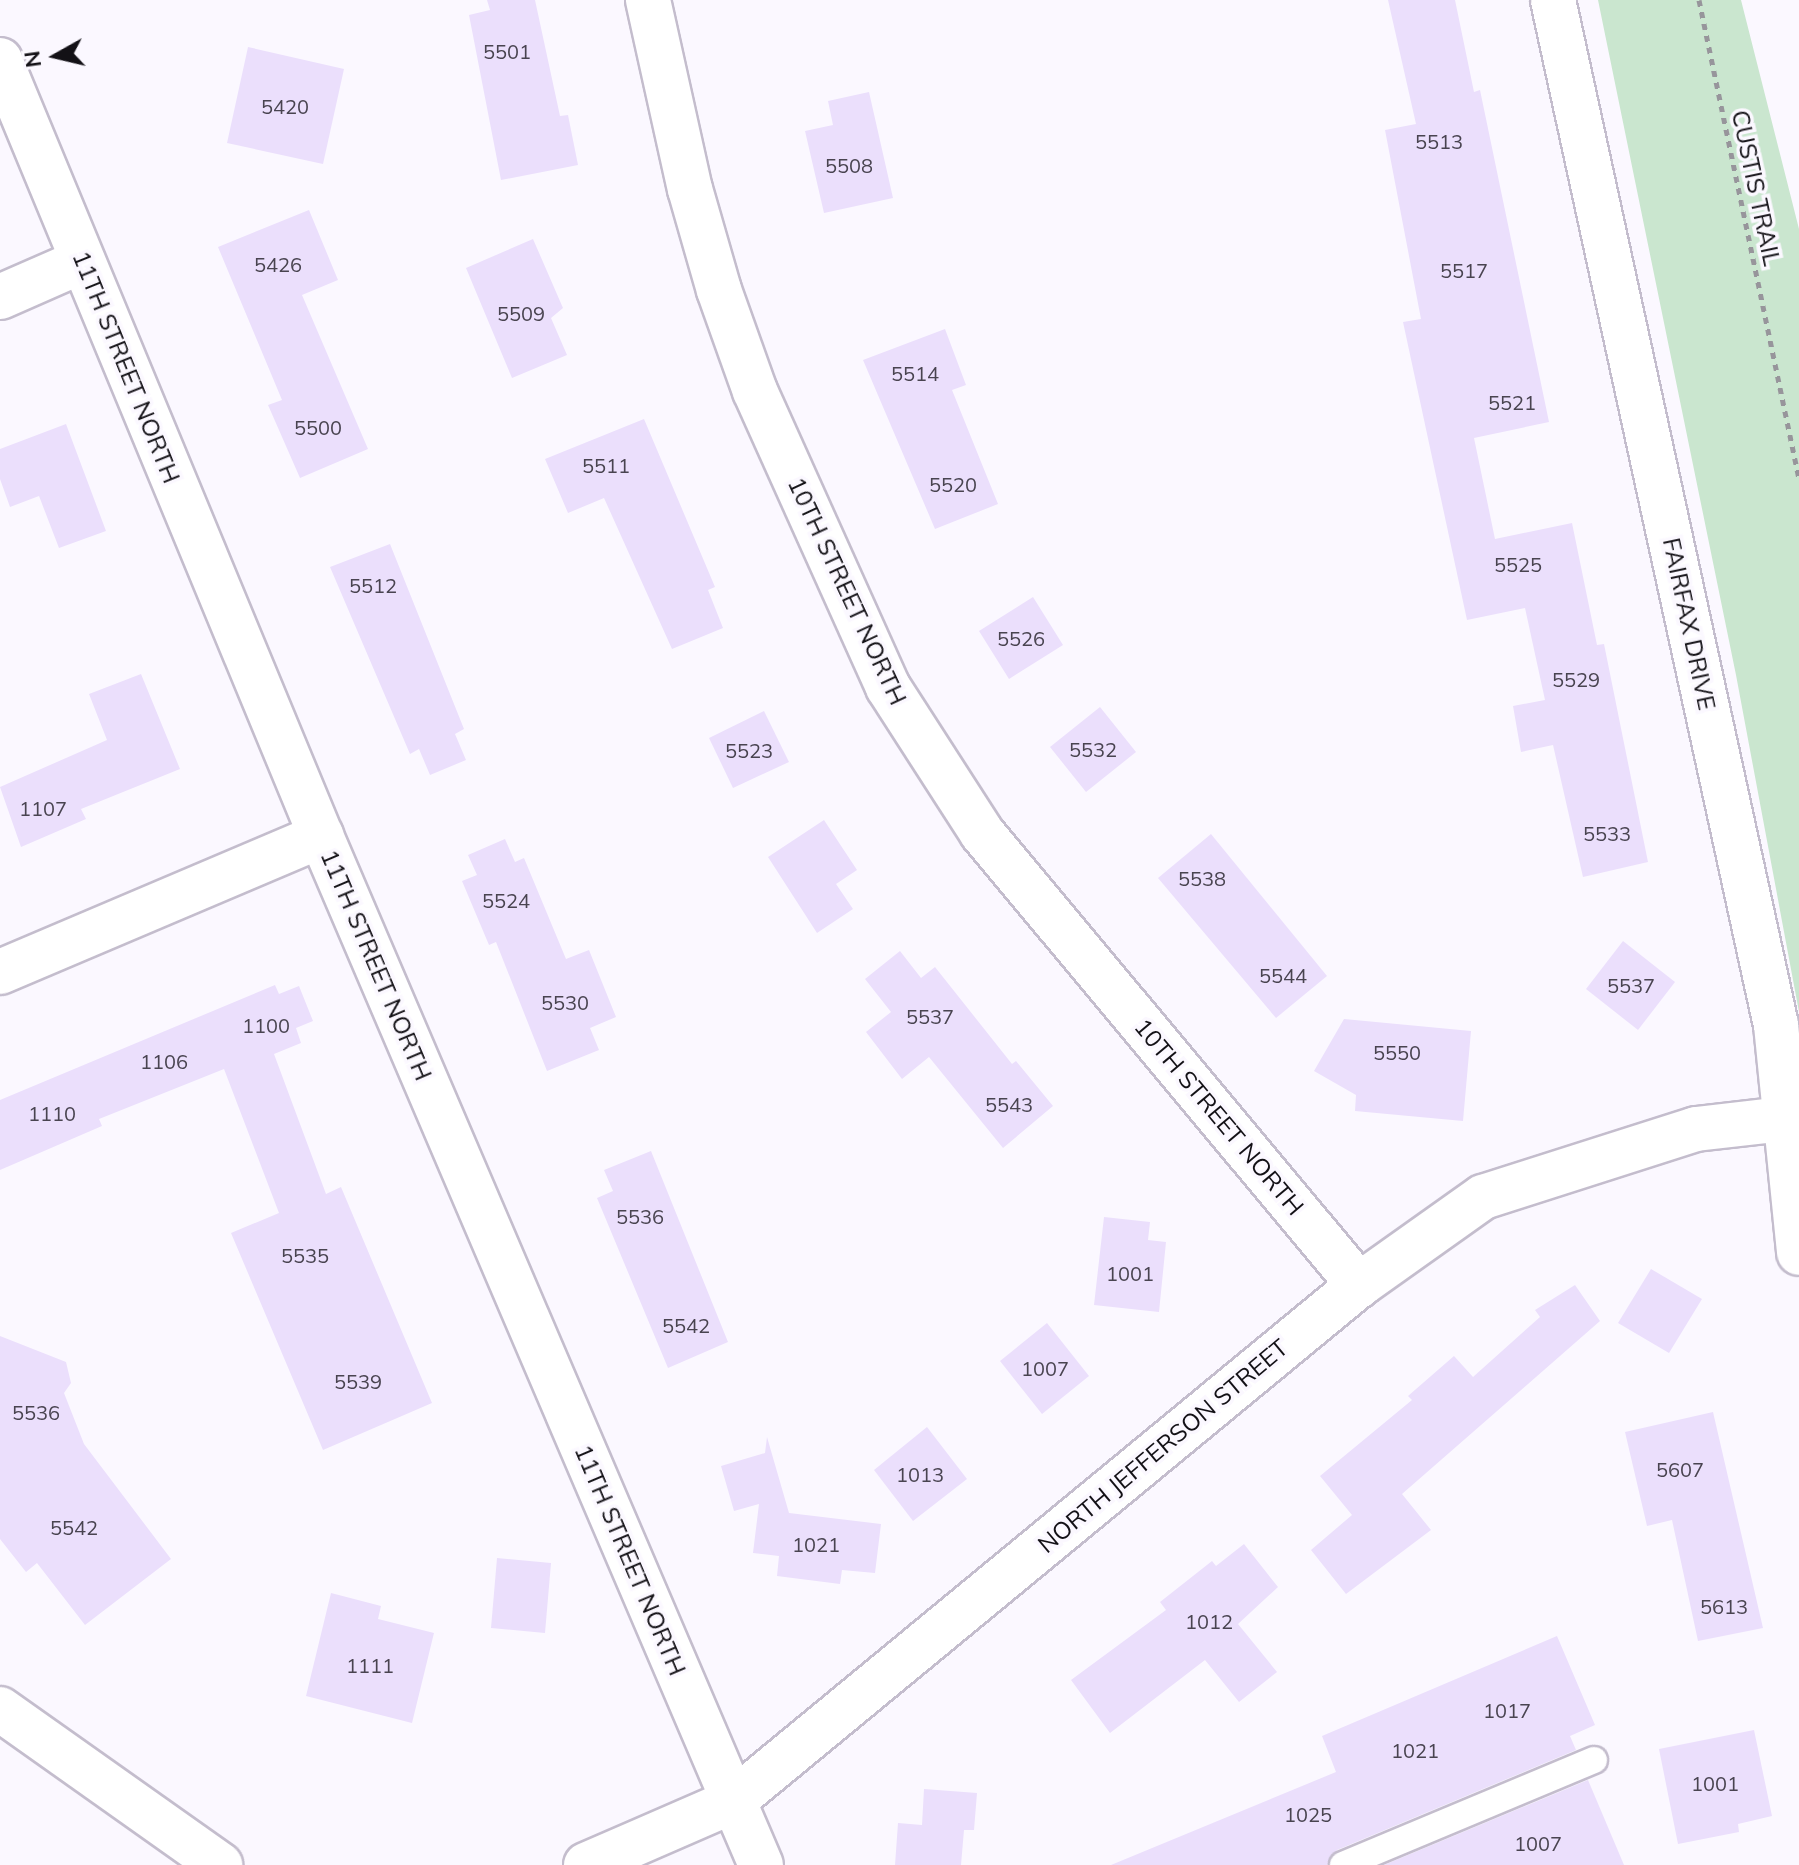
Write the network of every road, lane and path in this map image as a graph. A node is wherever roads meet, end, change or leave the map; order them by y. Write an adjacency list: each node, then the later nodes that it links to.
1 (648, 0): 12 (street, 10TH STREET NORTH)
2 (1553, 0): 10 (street, FAIRFAX DRIVE)
3 (1699, 0): 7 (path, CUSTIS TRAIL)
4 (0, 60): 5 (street, 11TH STREET NORTH)
5 (82, 261): 6 (street); 8 (street, 11TH STREET NORTH)
6 (0, 297)
7 (1799, 477)
8 (321, 836): 9 (street); 15 (street, 11TH STREET NORTH)
9 (0, 972)
10 (1784, 1119): 11 (street, FAIRFAX DRIVE); 12 (street, NORTH JEFFERSON STREET)
11 (1799, 1253)
12 (1359, 1285): 15 (street, NORTH JEFFERSON STREET)
13 (0, 1709): 16 (street)
14 (1594, 1760): 19 (lane)
15 (733, 1801): 17 (street, NORTH JEFFERSON STREET); 18 (street, 11TH STREET NORTH)
16 (220, 1865)
17 (586, 1865)
18 (761, 1865)
19 (1343, 1865)

